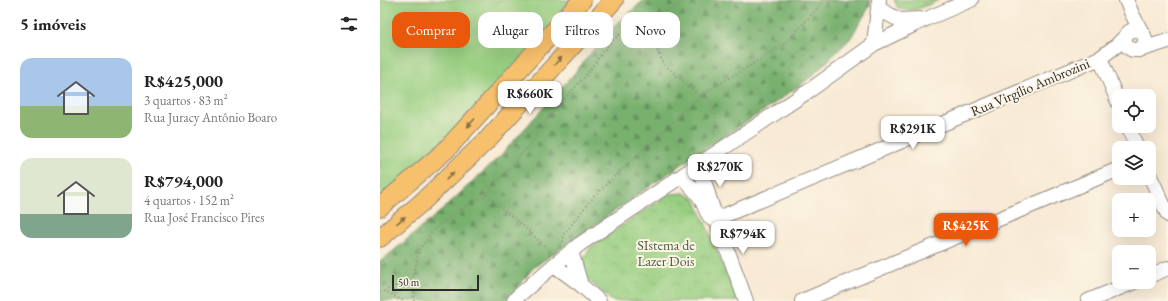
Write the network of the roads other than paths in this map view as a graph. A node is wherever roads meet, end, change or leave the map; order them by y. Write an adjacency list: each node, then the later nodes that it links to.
1 (582, 0): 18 (main road, one-way to 18)
2 (614, 0): 21 (main road, one-way to 2)
3 (971, 0): 6 (street)
4 (1126, 2): 7 (street); 8 (street)
5 (879, 5): 6 (street); 10 (street)
6 (926, 19): 10 (street)
7 (1142, 32): 8 (street); 9 (street, Rua Virgílio Ambrozini); 11 (street)
8 (1125, 37): 11 (street); 12 (street, Rua Virgílio Ambrozini)
9 (1168, 40): 11 (street, Rua Virgílio Ambrozini)
10 (874, 44): 14 (street)
11 (1138, 50): 12 (street, Rua Virgílio Ambrozini)
12 (1100, 58): 13 (street); 20 (street, Rua Virgílio Ambrozini)
13 (1113, 89)
14 (699, 165): 16 (street); 20 (street)
15 (1112, 172): 31 (street)
16 (682, 176): 20 (street); 22 (street)
17 (1154, 185): 19 (street)
18 (380, 207)
19 (1168, 215)
20 (716, 219): 30 (street)
21 (380, 238)
22 (571, 251): 23 (street); 26 (street)
23 (557, 263): 26 (street); 28 (street)
24 (1168, 268): 25 (street)
25 (1156, 273)
26 (582, 285): 29 (street)
27 (1117, 289): 32 (street)
28 (514, 301)
29 (599, 301)
30 (746, 301)
31 (802, 301)
32 (1088, 301)

